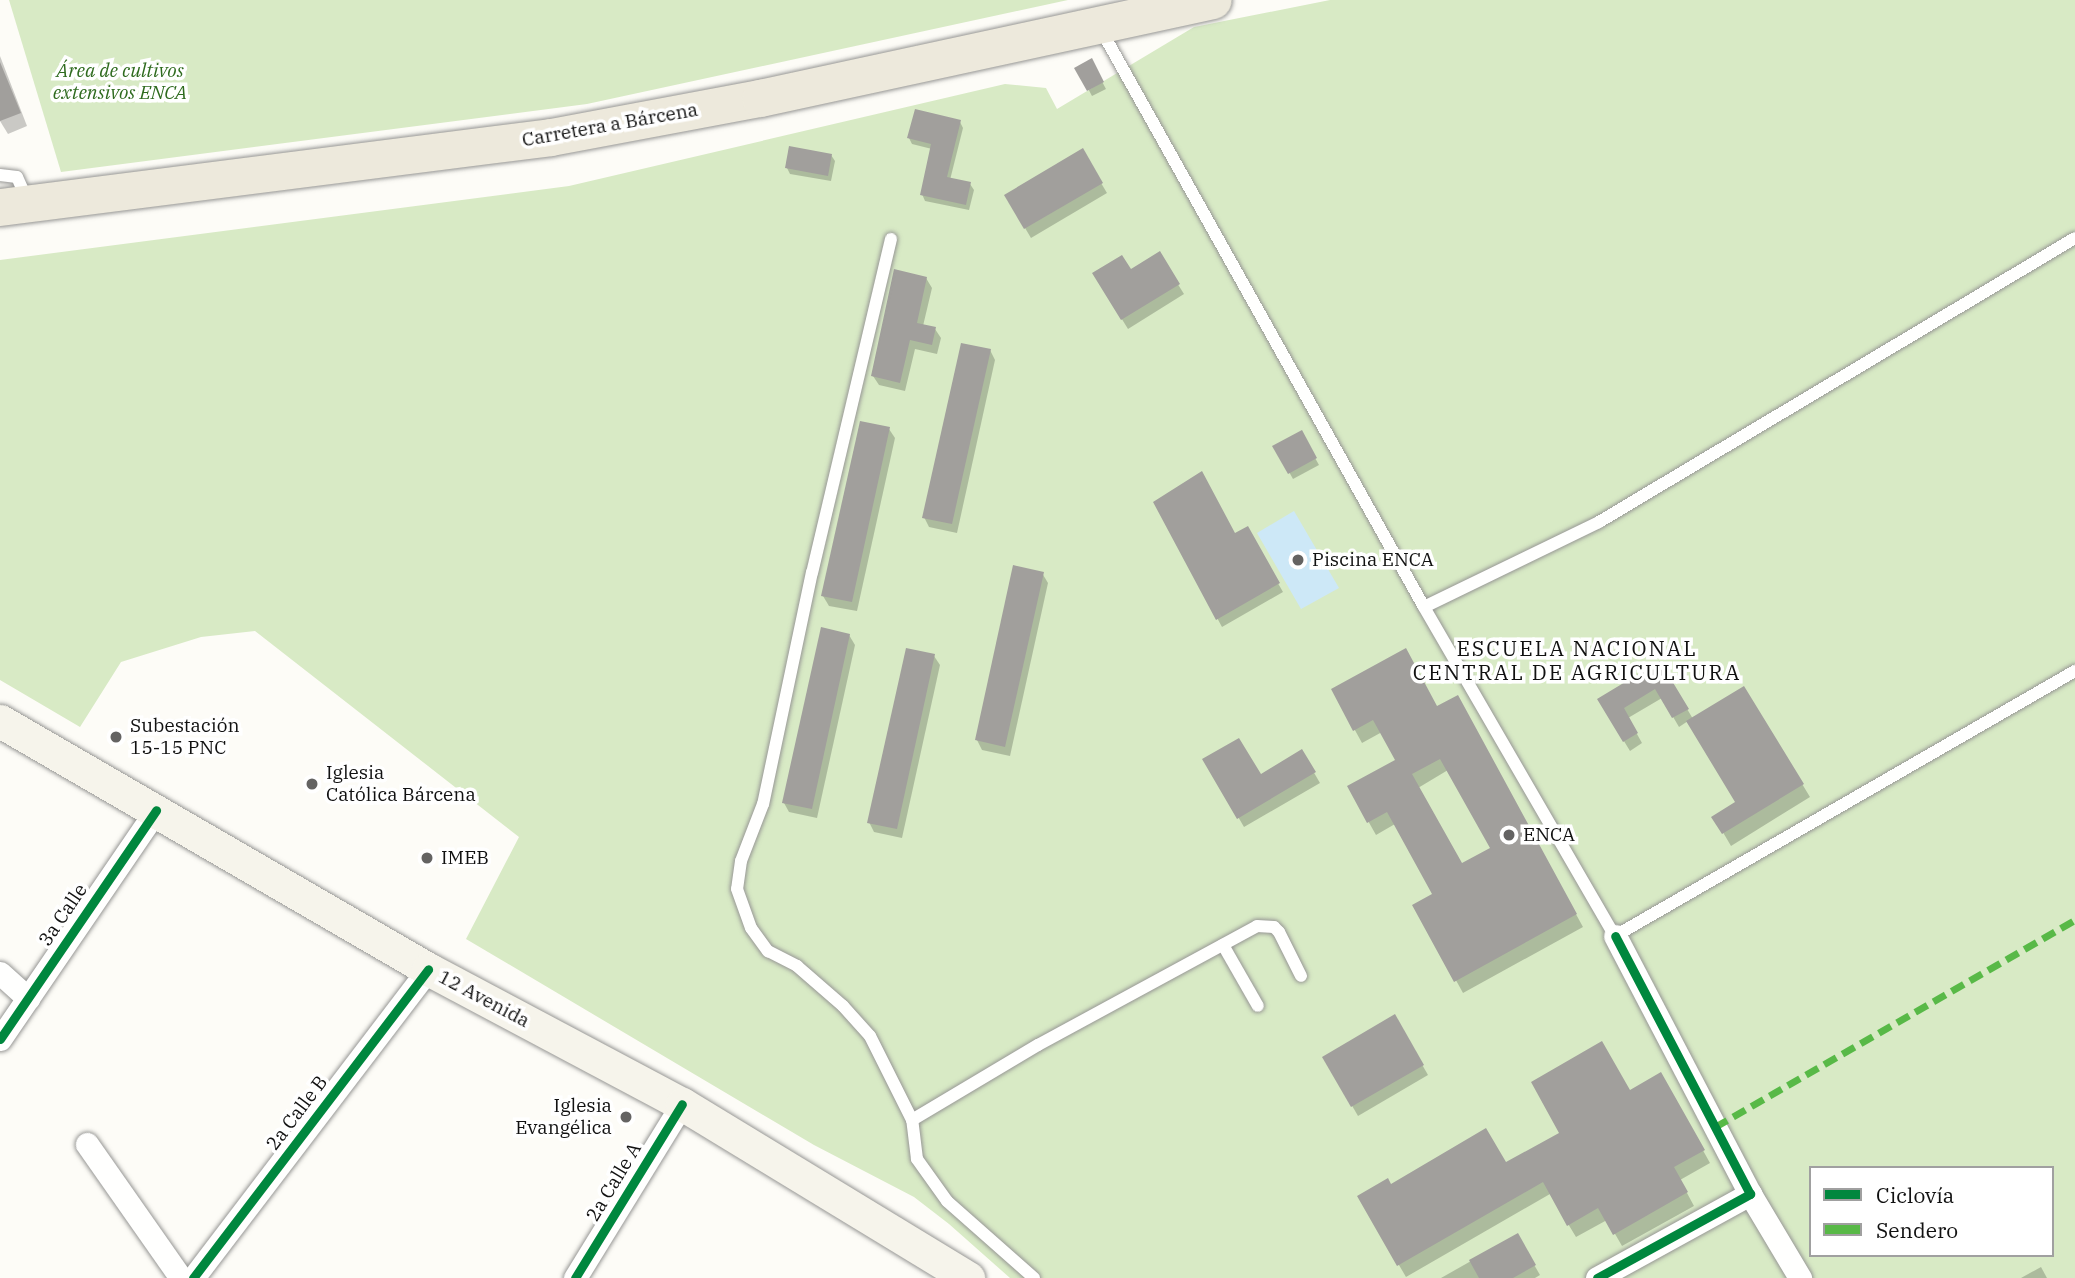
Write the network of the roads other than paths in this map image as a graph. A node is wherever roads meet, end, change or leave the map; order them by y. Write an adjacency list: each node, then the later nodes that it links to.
1 (1212, 0): 2 (main road, Carretera a Bárcena)
2 (1098, 25): 4 (main road, Carretera a Bárcena); 7 (lane)
3 (0, 175): 4 (lane)
4 (14, 205)
5 (2075, 237): 7 (lane)
6 (891, 239): 20 (lane)
7 (1424, 607): 11 (lane)
8 (2075, 671): 11 (lane)
9 (0, 721): 10 (main road, 12 Avenida)
10 (156, 810): 13 (main road, 12 Avenida); 16 (street, 3a Calle)
11 (1615, 936): 22 (street)
12 (1223, 945): 15 (lane); 17 (lane); 20 (lane)
13 (428, 969): 19 (main road, 12 Avenida); 24 (street, 2a Calle B)
14 (0, 973): 16 (street)
15 (1301, 976)
16 (28, 998): 18 (street, 3a Calle)
17 (1258, 1006)
18 (0, 1039)
19 (682, 1104): 25 (street, 2a Calle A); 26 (main road, 12 Avenida)
20 (912, 1120): 27 (lane)
21 (88, 1144): 23 (street)
22 (1750, 1194): 28 (street); 29 (street)
23 (181, 1278)
24 (192, 1278)
25 (575, 1278)
26 (968, 1278)
27 (1034, 1278)
28 (1597, 1278)
29 (1800, 1278)

